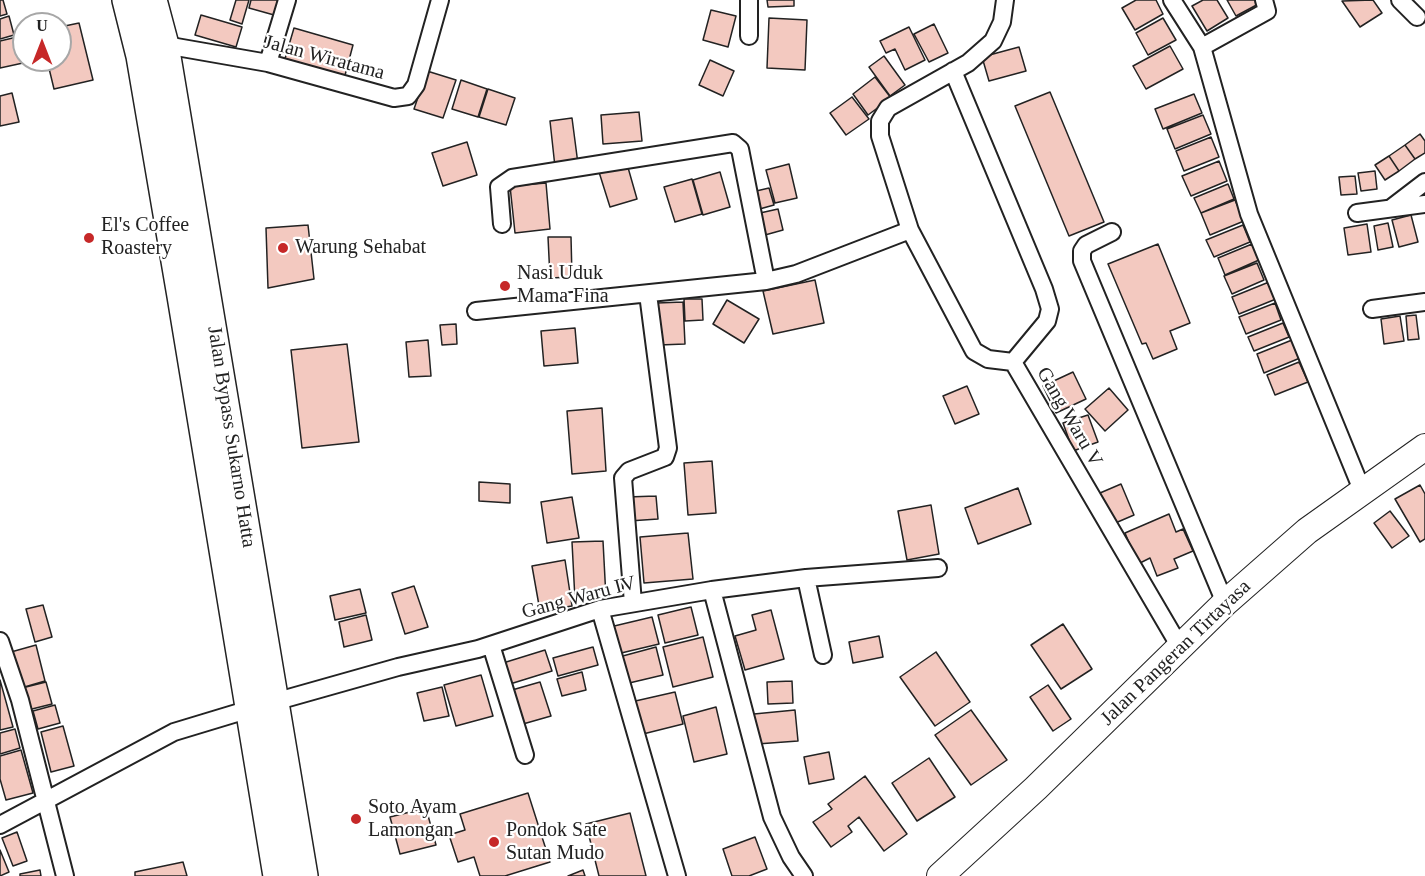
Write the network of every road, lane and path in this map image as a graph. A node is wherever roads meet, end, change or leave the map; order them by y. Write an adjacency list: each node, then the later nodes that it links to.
1 (126, 0): 24 (highway, Jalan Bypass Sukarno Hatta)
2 (153, 0): 12 (highway, Jalan Bypass Sukarno Hatta)
3 (287, 0): 14 (street)
4 (440, 0): 14 (street, Jalan Wiratama)
5 (749, 0): 11 (street)
6 (1005, 0): 15 (street, Gang Waru V)
7 (1172, 0): 13 (street)
8 (1264, 0): 13 (street)
9 (1400, 0): 10 (street)
10 (1417, 17)
11 (749, 36)
12 (165, 45): 14 (street, Jalan Wiratama); 24 (highway, Jalan Bypass Sukarno Hatta)
13 (1202, 47): 31 (street)
14 (268, 63)
15 (953, 71): 21 (street, Gang Waru V); 29 (street)
16 (1425, 182): 18 (street)
17 (1425, 204): 18 (street)
18 (1391, 208): 19 (street)
19 (1357, 213)
20 (502, 224): 23 (street)
21 (910, 230): 23 (street); 29 (street, Gang Waru V)
22 (1112, 232): 36 (street)
23 (766, 281): 25 (street)
24 (193, 290): 42 (highway, Jalan Bypass Sukarno Hatta)
25 (648, 294): 28 (street); 35 (street)
26 (1425, 302): 27 (street)
27 (1372, 309)
28 (476, 311)
29 (1013, 362): 40 (street, Gang Waru V)
30 (1425, 447): 31 (main road, Jalan Pangeran Tirtayasa)
31 (1362, 490): 36 (main road, Jalan Pangeran Tirtayasa)
32 (938, 568): 33 (street, Gang Waru IV)
33 (806, 578): 34 (street, Gang Waru IV); 41 (street)
34 (712, 590): 35 (street, Gang Waru IV); 50 (street)
35 (633, 603): 37 (street, Gang Waru IV)
36 (1225, 603): 40 (main road, Jalan Pangeran Tirtayasa)
37 (600, 609): 39 (street, Gang Waru IV); 49 (street)
38 (0, 641): 44 (street)
39 (491, 645): 42 (street, Gang Waru IV); 43 (street)
40 (1180, 647): 51 (main road, Jalan Pangeran Tirtayasa)
41 (823, 655)
42 (262, 705): 44 (street, Gang Waru IV); 47 (highway, Jalan Bypass Sukarno Hatta); 48 (highway, Jalan Bypass Sukarno Hatta)
43 (525, 755)
44 (47, 799): 45 (street, Gang Waru IV); 46 (street)
45 (0, 825)
46 (65, 876)
47 (277, 876)
48 (304, 876)
49 (677, 876)
50 (804, 876)
51 (940, 876)

